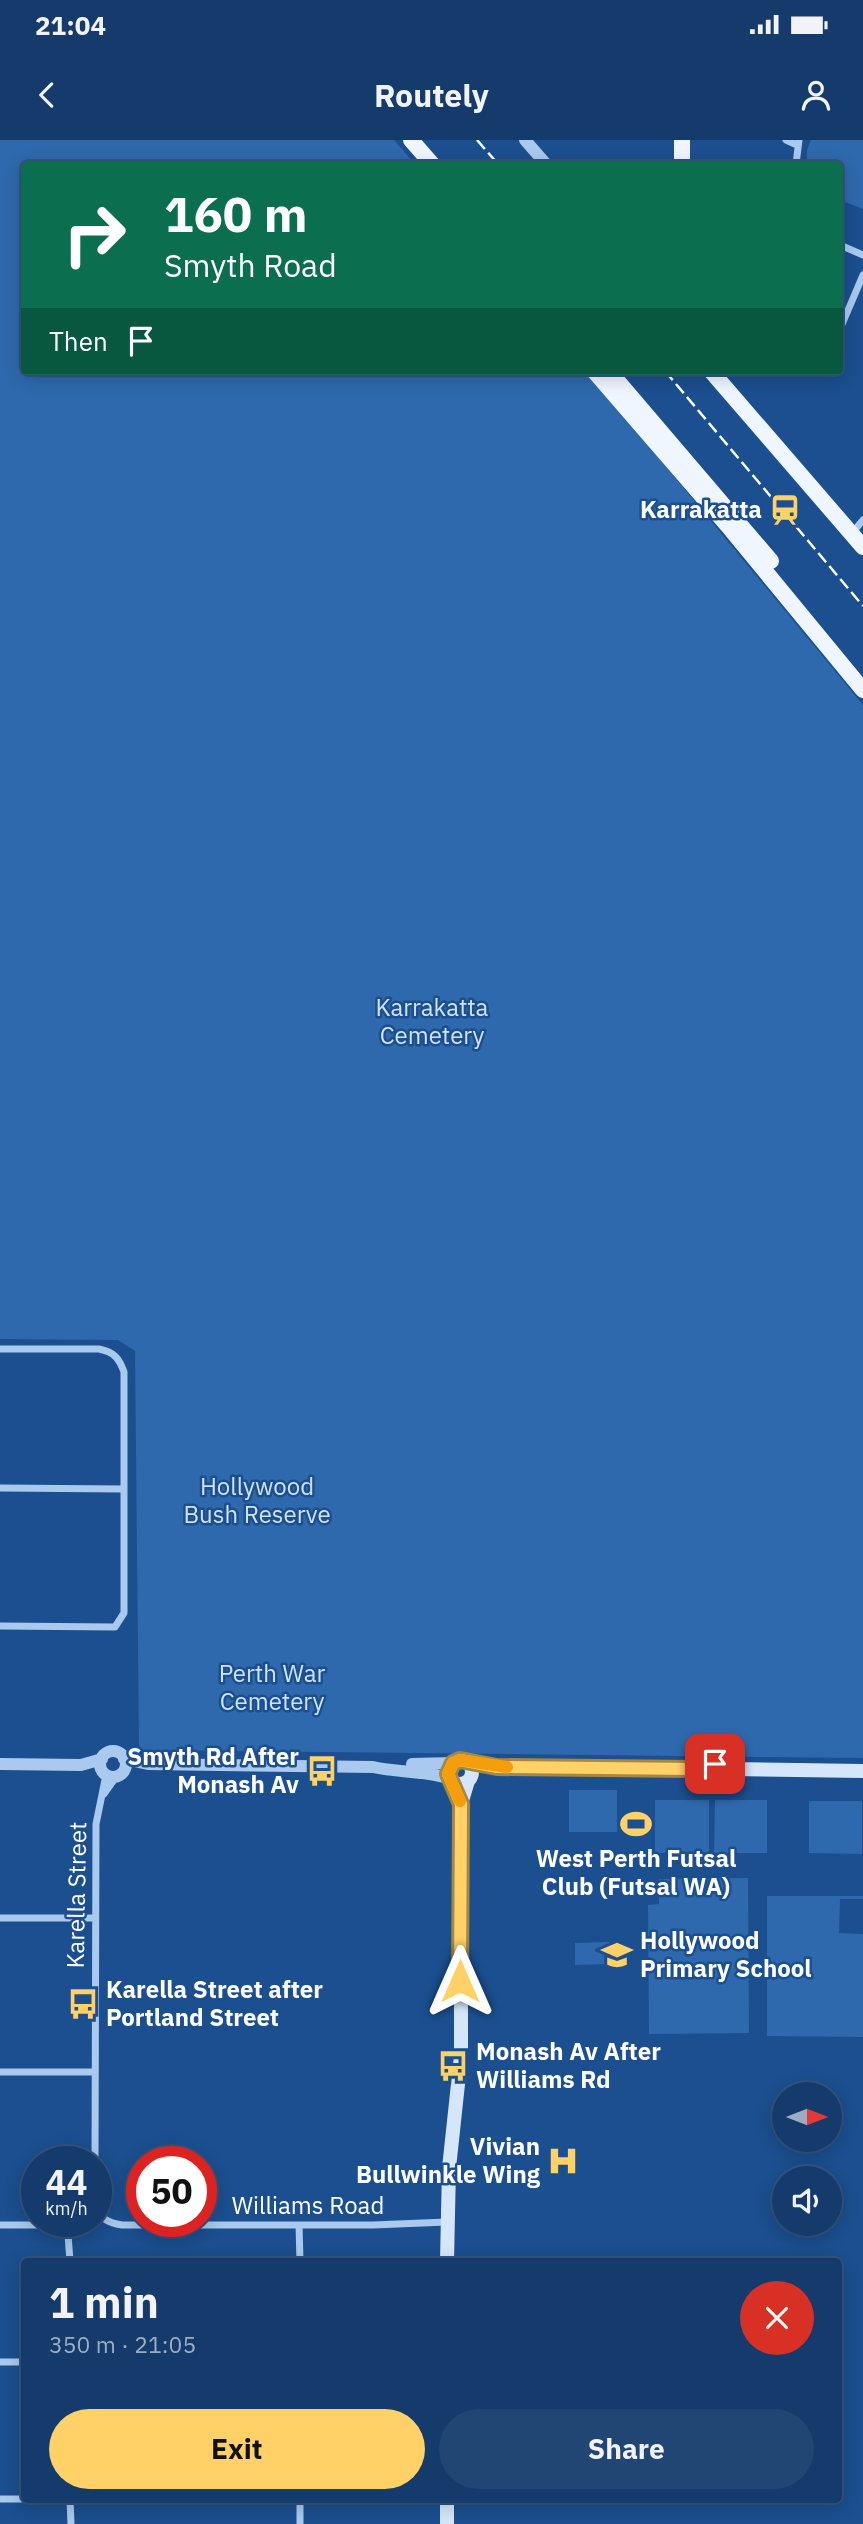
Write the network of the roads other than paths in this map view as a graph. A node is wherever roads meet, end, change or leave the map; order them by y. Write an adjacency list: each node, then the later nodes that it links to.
1 (411, 140): 7 (main road)
2 (682, 140): 9 (main road)
3 (690, 140): 10 (main road)
4 (786, 140): 6 (street)
5 (528, 141): 8 (street)
6 (798, 142): 11 (street)
7 (429, 161)
8 (544, 161)
9 (682, 161)
10 (690, 161)
11 (796, 161)
12 (843, 246): 13 (street)
13 (863, 255)
14 (863, 275): 15 (street)
15 (843, 322)
16 (597, 375): 22 (main road)
17 (612, 375): 21 (main road)
18 (715, 375): 20 (main road)
19 (727, 375): 20 (main road)
20 (860, 533)
21 (863, 674)
22 (863, 690)
23 (0, 1349): 25 (street)
24 (0, 1488): 25 (street)
25 (124, 1489): 26 (street)
26 (0, 1626)
27 (458, 1762): 29 (street); 30 (main road); 33 (main road); 34 (main road)
28 (0, 1764): 31 (street)
29 (373, 1767): 31 (street); 33 (street)
30 (497, 1767): 32 (main road); 34 (main road)
31 (112, 1768): 37 (street, Karella Street)
32 (863, 1772)
33 (451, 1780): 34 (main road); 35 (main road)
34 (469, 1780): 35 (main road)
35 (461, 1804): 41 (main road)
36 (0, 1918): 37 (street)
37 (95, 1918): 39 (street, Karella Street)
38 (0, 2072): 39 (street)
39 (94, 2072): 40 (street, Karella Street)
40 (95, 2146)
41 (447, 2222): 44 (street, Williams Road); 47 (main road)
42 (112, 2223): 44 (street, Williams Road)
43 (0, 2225): 45 (street)
44 (299, 2225): 46 (street)
45 (70, 2258)
46 (300, 2258)
47 (447, 2258)
48 (0, 2362): 49 (street)
49 (21, 2362)
50 (0, 2499): 51 (street)
51 (21, 2499)
52 (70, 2503): 55 (street)
53 (300, 2503): 56 (street)
54 (447, 2503): 57 (main road)
55 (71, 2524)
56 (300, 2524)
57 (447, 2524)

